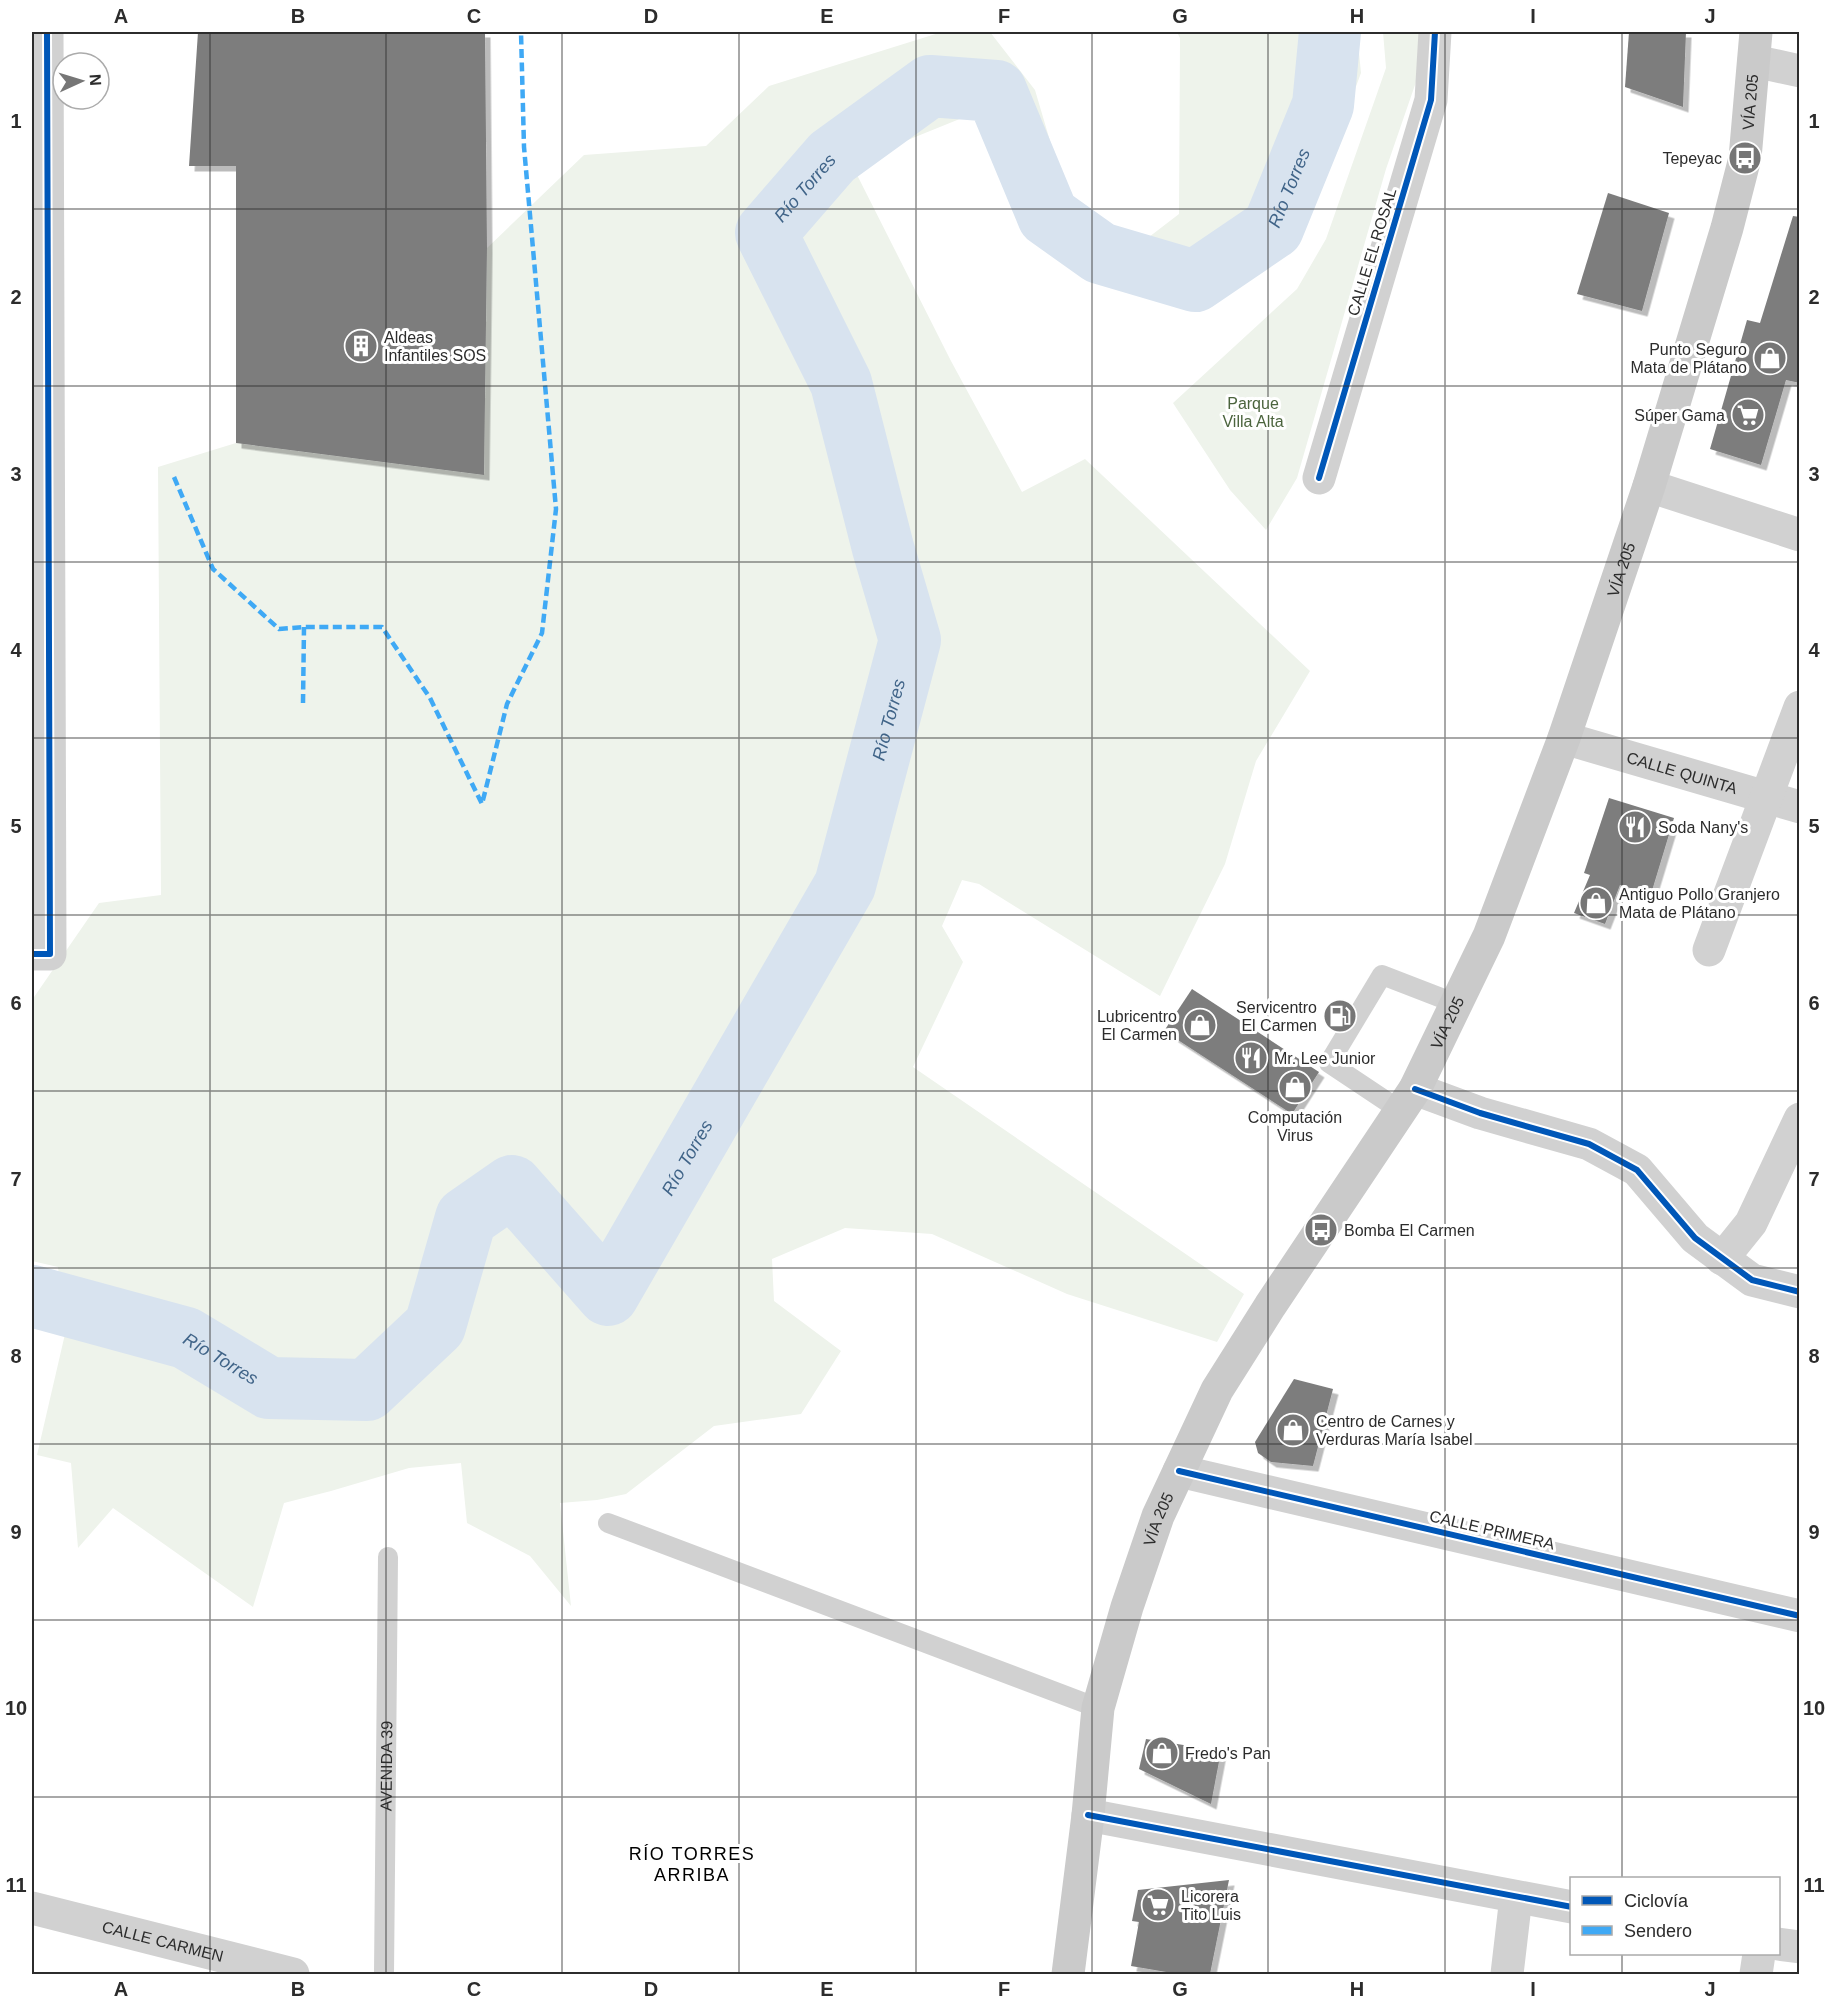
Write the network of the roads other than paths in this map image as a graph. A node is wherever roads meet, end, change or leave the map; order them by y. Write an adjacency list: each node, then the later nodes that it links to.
1 (1435, 32): 7 (street, CALLE EL ROSAL)
2 (1755, 46): 4 (street); 8 (main road, VÍA 205)
3 (42, 50): 5 (street)
4 (1800, 71)
5 (40, 266): 6 (street)
6 (40, 456): 10 (street)
7 (1318, 477)
8 (1649, 486): 9 (street); 12 (main road, VÍA 205)
9 (1800, 535)
10 (40, 568): 13 (street)
11 (1800, 707): 14 (street)
12 (1564, 738): 14 (street, CALLE QUINTA); 18 (main road, VÍA 205)
13 (40, 760): 17 (street)
14 (1766, 797): 15 (street, CALLE QUINTA); 16 (street)
15 (1800, 807)
16 (1709, 950)
17 (41, 954)
18 (1457, 1004): 19 (main road, VÍA 205); 19 (lane)
19 (1408, 1100): 21 (street); 23 (main road, VÍA 205)
20 (1800, 1119): 21 (street)
21 (1722, 1259): 22 (street)
22 (1800, 1292)
23 (1179, 1471): 26 (street, CALLE PRIMERA); 27 (main road, VÍA 205)
24 (608, 1523): 27 (lane)
25 (388, 1557): 36 (lane, AVENIDA 39)
26 (1800, 1616)
27 (1098, 1708): 28 (main road, VÍA 205)
28 (1088, 1815): 29 (street); 37 (main road, VÍA 205)
29 (1516, 1897): 30 (street); 38 (street)
30 (1570, 1907)
31 (32, 1908): 35 (street, CALLE CARMEN)
32 (1780, 1944): 33 (street)
33 (1800, 1947)
34 (1759, 1955): 39 (street)
35 (293, 1974)
36 (384, 1974)
37 (1068, 1974)
38 (1507, 1974)
39 (1756, 1974)

